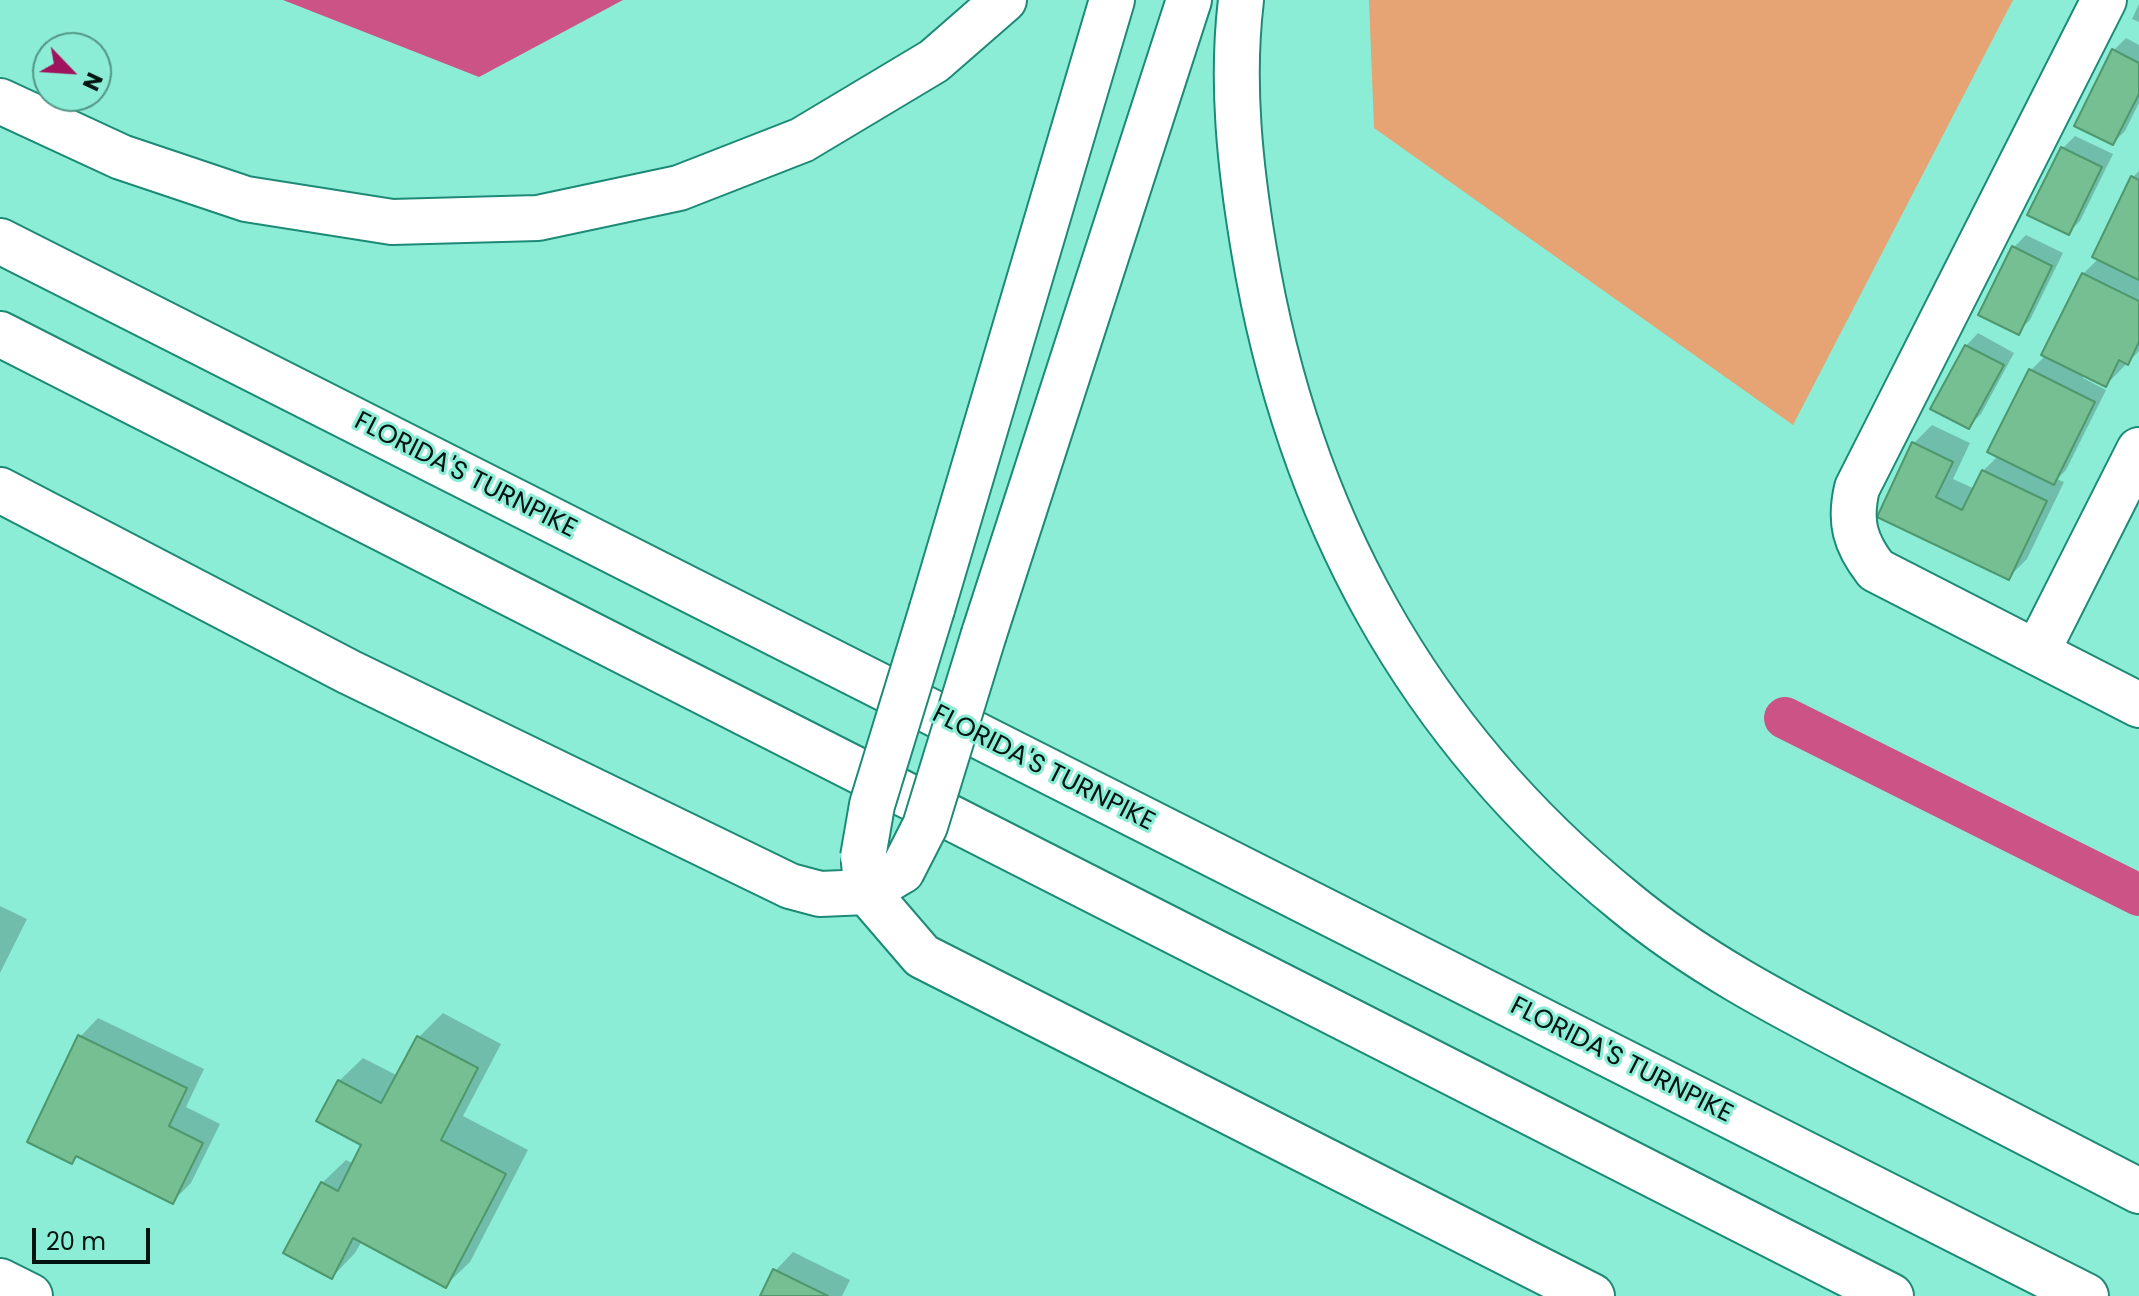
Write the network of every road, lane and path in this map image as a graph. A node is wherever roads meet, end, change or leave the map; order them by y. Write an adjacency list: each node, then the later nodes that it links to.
1 (1004, 0): 6 (main road)
2 (1112, 0): 13 (main road, bridge)
3 (1189, 0): 13 (main road, bridge)
4 (1241, 0): 14 (main road)
5 (2104, 0): 11 (main road)
6 (0, 101)
7 (0, 241): 19 (main road, FLORIDA'S TURNPIKE)
8 (0, 334): 18 (main road)
9 (2139, 450): 11 (main road)
10 (0, 490): 13 (main road)
11 (2037, 652): 12 (main road)
12 (2139, 705)
13 (877, 873): 17 (main road)
14 (2139, 1191)
15 (0, 1281): 16 (main road)
16 (30, 1296)
17 (1592, 1296)
18 (1891, 1296)
19 (2086, 1296)

